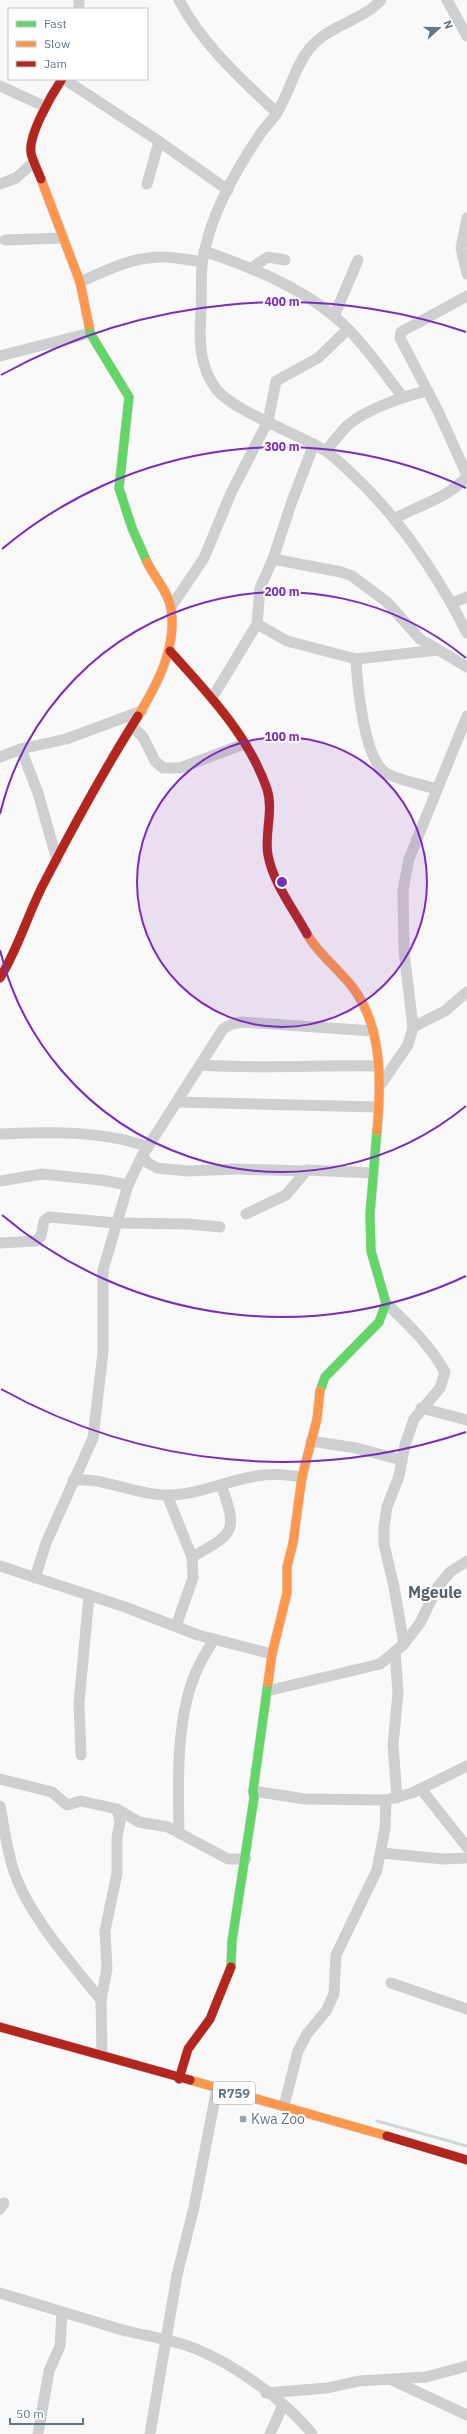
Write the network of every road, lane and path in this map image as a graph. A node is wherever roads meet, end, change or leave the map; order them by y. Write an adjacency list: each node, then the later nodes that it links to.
1 (179, 0): 9 (street)
2 (381, 0): 9 (street)
3 (447, 0): 4 (street)
4 (467, 36)
5 (62, 80): 8 (street)
6 (65, 80): 10 (street)
7 (0, 86): 8 (street)
8 (44, 106): 11 (street)
9 (277, 113): 14 (street)
10 (159, 142): 13 (street); 14 (street)
11 (34, 162): 12 (street); 16 (street)
12 (0, 184)
13 (147, 184)
14 (228, 190): 18 (street)
15 (467, 218): 22 (street)
16 (63, 238): 17 (street); 23 (street)
17 (5, 240)
18 (203, 257): 21 (street); 23 (street); 31 (street)
19 (285, 260): 21 (street)
20 (358, 260): 25 (street)
21 (251, 268): 25 (street)
22 (467, 274)
23 (80, 282): 27 (street)
24 (467, 296): 29 (street)
25 (334, 316): 26 (street)
26 (348, 329): 30 (street); 31 (street)
27 (90, 333): 28 (street); 39 (street)
28 (0, 356)
29 (428, 391): 30 (street); 34 (street)
30 (402, 396): 33 (street)
31 (268, 421): 32 (street); 39 (street)
32 (314, 444): 33 (street); 36 (street)
33 (326, 451): 35 (street)
34 (467, 476): 35 (street)
35 (394, 519): 38 (street)
36 (273, 559): 40 (street); 42 (street)
37 (467, 597): 38 (street)
38 (452, 603): 41 (street)
39 (171, 607): 43 (street)
40 (257, 624): 44 (street); 46 (street)
41 (467, 633)
42 (438, 650): 44 (street); 45 (street)
43 (170, 651): 46 (street); 47 (street)
44 (356, 659): 53 (street)
45 (467, 667)
46 (212, 698): 50 (street)
47 (142, 711): 49 (street); 51 (street)
48 (467, 716): 53 (street)
49 (133, 727): 50 (street); 54 (street)
50 (244, 744): 58 (street)
51 (21, 749): 52 (street); 54 (street)
52 (0, 758)
53 (436, 789): 57 (street)
54 (57, 860): 55 (street)
55 (0, 978)
56 (467, 992): 57 (street)
57 (413, 1027): 61 (street)
58 (373, 1032): 59 (street); 60 (street)
59 (201, 1065): 60 (street); 62 (street)
60 (378, 1066): 61 (street)
61 (380, 1084): 63 (street)
62 (176, 1102): 63 (street); 65 (street)
63 (378, 1107): 67 (street)
64 (0, 1134): 65 (street)
65 (145, 1152): 66 (street); 69 (street)
66 (304, 1171): 67 (street); 70 (street)
67 (373, 1173): 74 (street)
68 (0, 1181): 69 (street)
69 (128, 1185): 71 (street)
70 (246, 1214)
71 (116, 1223): 72 (street); 73 (street); 80 (street)
72 (220, 1227)
73 (0, 1243)
74 (386, 1303): 75 (street); 77 (street)
75 (421, 1408): 76 (street); 78 (street)
76 (467, 1420)
77 (311, 1441): 78 (street); 79 (street)
78 (402, 1460): 90 (street)
79 (302, 1477): 81 (street); 91 (street)
80 (73, 1480): 82 (street); 86 (street)
81 (221, 1485): 82 (street); 83 (street)
82 (168, 1495): 83 (street)
83 (192, 1558): 88 (street)
84 (467, 1561): 90 (street)
85 (0, 1566): 86 (street)
86 (35, 1578): 87 (street)
87 (89, 1596): 88 (street); 93 (street)
88 (176, 1626): 89 (street)
89 (214, 1639): 91 (street); 102 (street)
90 (399, 1648): 92 (street); 98 (street)
91 (272, 1654): 92 (street)
92 (267, 1691): 97 (street)
93 (81, 1755)
94 (467, 1766): 96 (street)
95 (0, 1779): 101 (street)
96 (421, 1789): 98 (street); 103 (street)
97 (253, 1791): 99 (street); 106 (street)
98 (397, 1798): 99 (street)
99 (386, 1800): 104 (street)
100 (0, 1806): 108 (street)
101 (117, 1809): 102 (street); 108 (street)
102 (178, 1833): 106 (street)
103 (467, 1847)
104 (382, 1852): 105 (street); 114 (street)
105 (467, 1858)
106 (246, 1859): 112 (street)
107 (391, 1983): 109 (street)
108 (101, 2000): 111 (street)
109 (467, 2009)
110 (0, 2028): 111 (street, R759)
111 (102, 2055): 112 (street, R759)
112 (179, 2079): 113 (street, R759)
113 (217, 2088): 114 (street, R759); 118 (street)
114 (284, 2106): 115 (street, R759)
115 (467, 2160)
116 (0, 2292): 117 (street)
117 (62, 2312): 118 (street); 124 (street)
118 (165, 2340): 121 (street); 125 (street)
119 (467, 2366): 120 (street)
120 (392, 2380): 121 (street); 123 (street)
121 (266, 2392): 122 (street)
122 (283, 2405): 126 (street); 127 (street)
123 (467, 2415)
124 (38, 2434)
125 (150, 2434)
126 (270, 2434)
127 (312, 2434)

